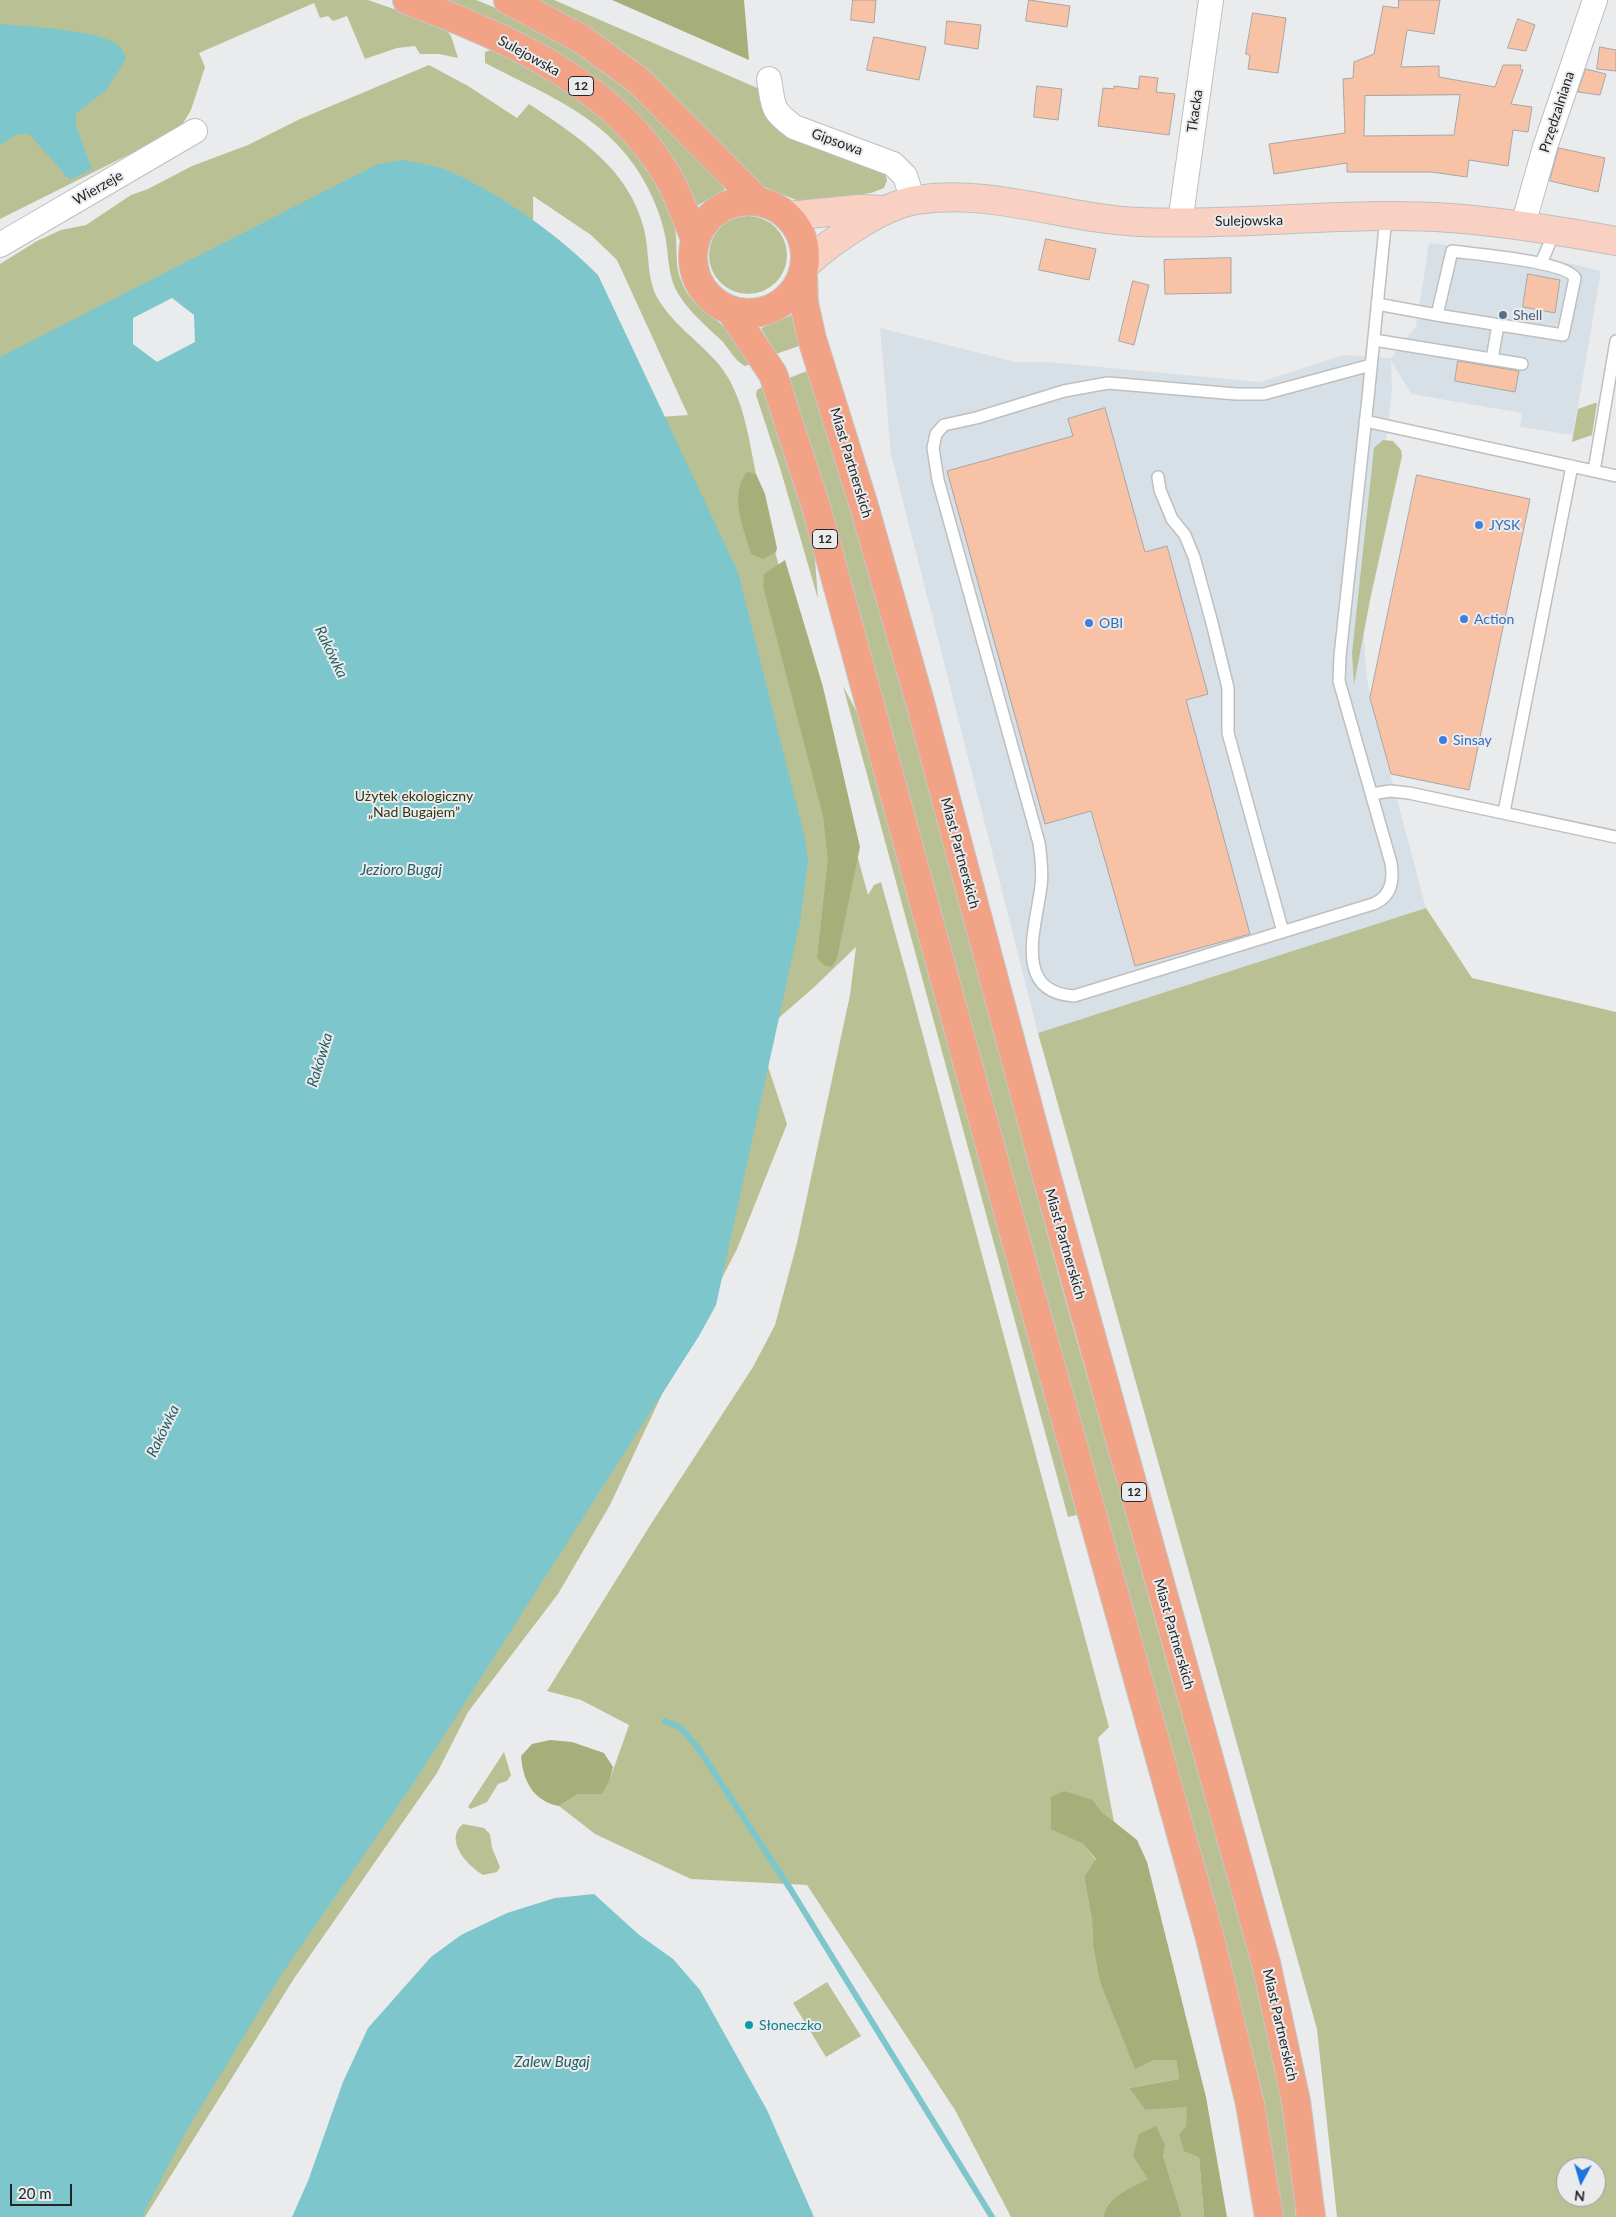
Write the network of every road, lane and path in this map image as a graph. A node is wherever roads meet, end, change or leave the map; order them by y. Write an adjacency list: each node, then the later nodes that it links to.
1 (406, 0): 15 (main road, Sulejowska / 12)
2 (508, 0): 8 (main road, 12)
3 (1211, 0): 12 (street, Tkacka)
4 (1595, 0): 13 (street, Przędzalniana)
5 (769, 79): 7 (street, Gipsowa)
6 (195, 131): 17 (street, Wierzeje)
7 (913, 200): 9 (main road, Sulejowska); 12 (main road, Sulejowska)
8 (758, 201): 10 (main road, 12); 15 (main road, 12)
9 (884, 210): 10 (main road, Sulejowska); 19 (main road, Sulejowska)
10 (788, 216): 19 (main road, 12)
11 (1386, 217): 12 (main road, Sulejowska); 13 (main road, Sulejowska); 20 (lane)
12 (1180, 223)
13 (1523, 225): 14 (main road, Sulejowska)
14 (1555, 231): 16 (main road, Sulejowska); 18 (lane)
15 (695, 239): 21 (main road, 12)
16 (1616, 241)
17 (0, 245)
18 (1541, 263): 22 (lane); 23 (lane)
19 (804, 270): 21 (main road, 12); 40 (main road, Miast Partnerskich / 12)
20 (1377, 304): 22 (lane); 24 (lane)
21 (730, 310): 39 (main road, 12)
22 (1437, 315): 23 (lane)
23 (1498, 325): 26 (lane)
24 (1374, 340): 26 (lane); 28 (lane)
25 (1616, 341): 29 (lane)
26 (1492, 359): 27 (lane)
27 (1522, 364)
28 (1371, 365): 30 (lane); 38 (lane)
29 (1612, 386): 32 (lane)
30 (1365, 421): 31 (lane); 35 (lane)
31 (1572, 466): 32 (lane); 36 (lane)
32 (1594, 471): 33 (lane)
33 (1616, 476)
34 (1158, 477): 38 (lane)
35 (1372, 794): 36 (lane); 38 (lane)
36 (1504, 812): 37 (lane)
37 (1616, 837)
38 (1284, 932)
39 (1269, 2217)
40 (1311, 2217)

